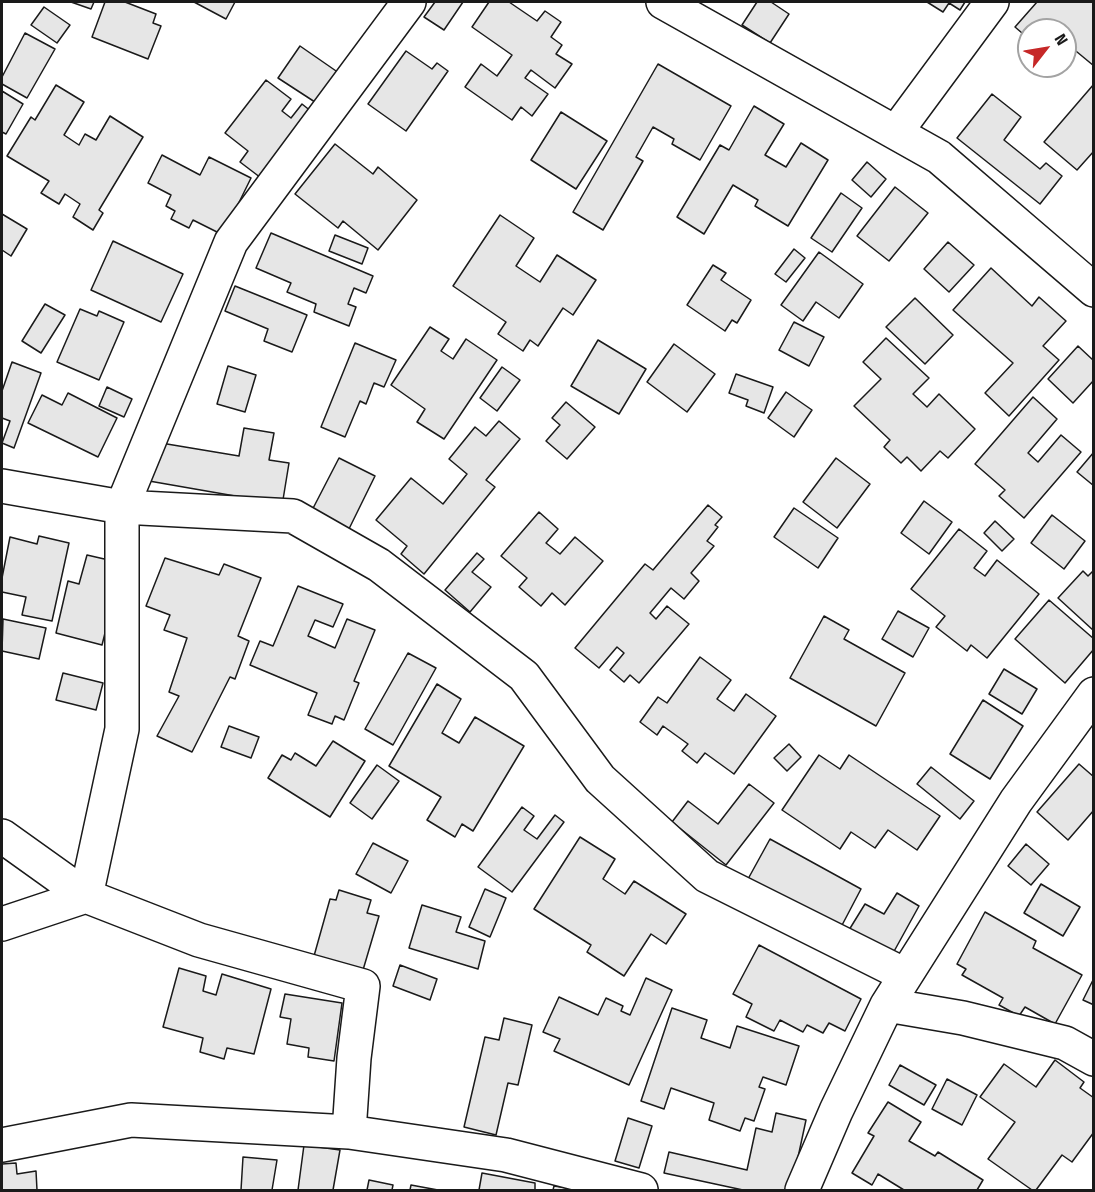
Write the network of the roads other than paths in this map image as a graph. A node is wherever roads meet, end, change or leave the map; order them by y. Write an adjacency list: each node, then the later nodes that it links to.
1 (409, 2): 7 (street)
2 (663, 2): 4 (street)
3 (992, 2): 4 (street)
4 (896, 132): 5 (street)
5 (1094, 290)
6 (2, 486): 7 (street)
7 (122, 507): 10 (street); 12 (street)
8 (1094, 694): 12 (street)
9 (2, 836): 10 (street)
10 (86, 896): 11 (street); 15 (street)
11 (2, 924)
12 (905, 975): 13 (street)
13 (887, 1005): 14 (street); 18 (street)
14 (1094, 1059)
15 (349, 1132): 16 (street); 17 (street)
16 (2, 1145)
17 (641, 1191)
18 (802, 1191)

